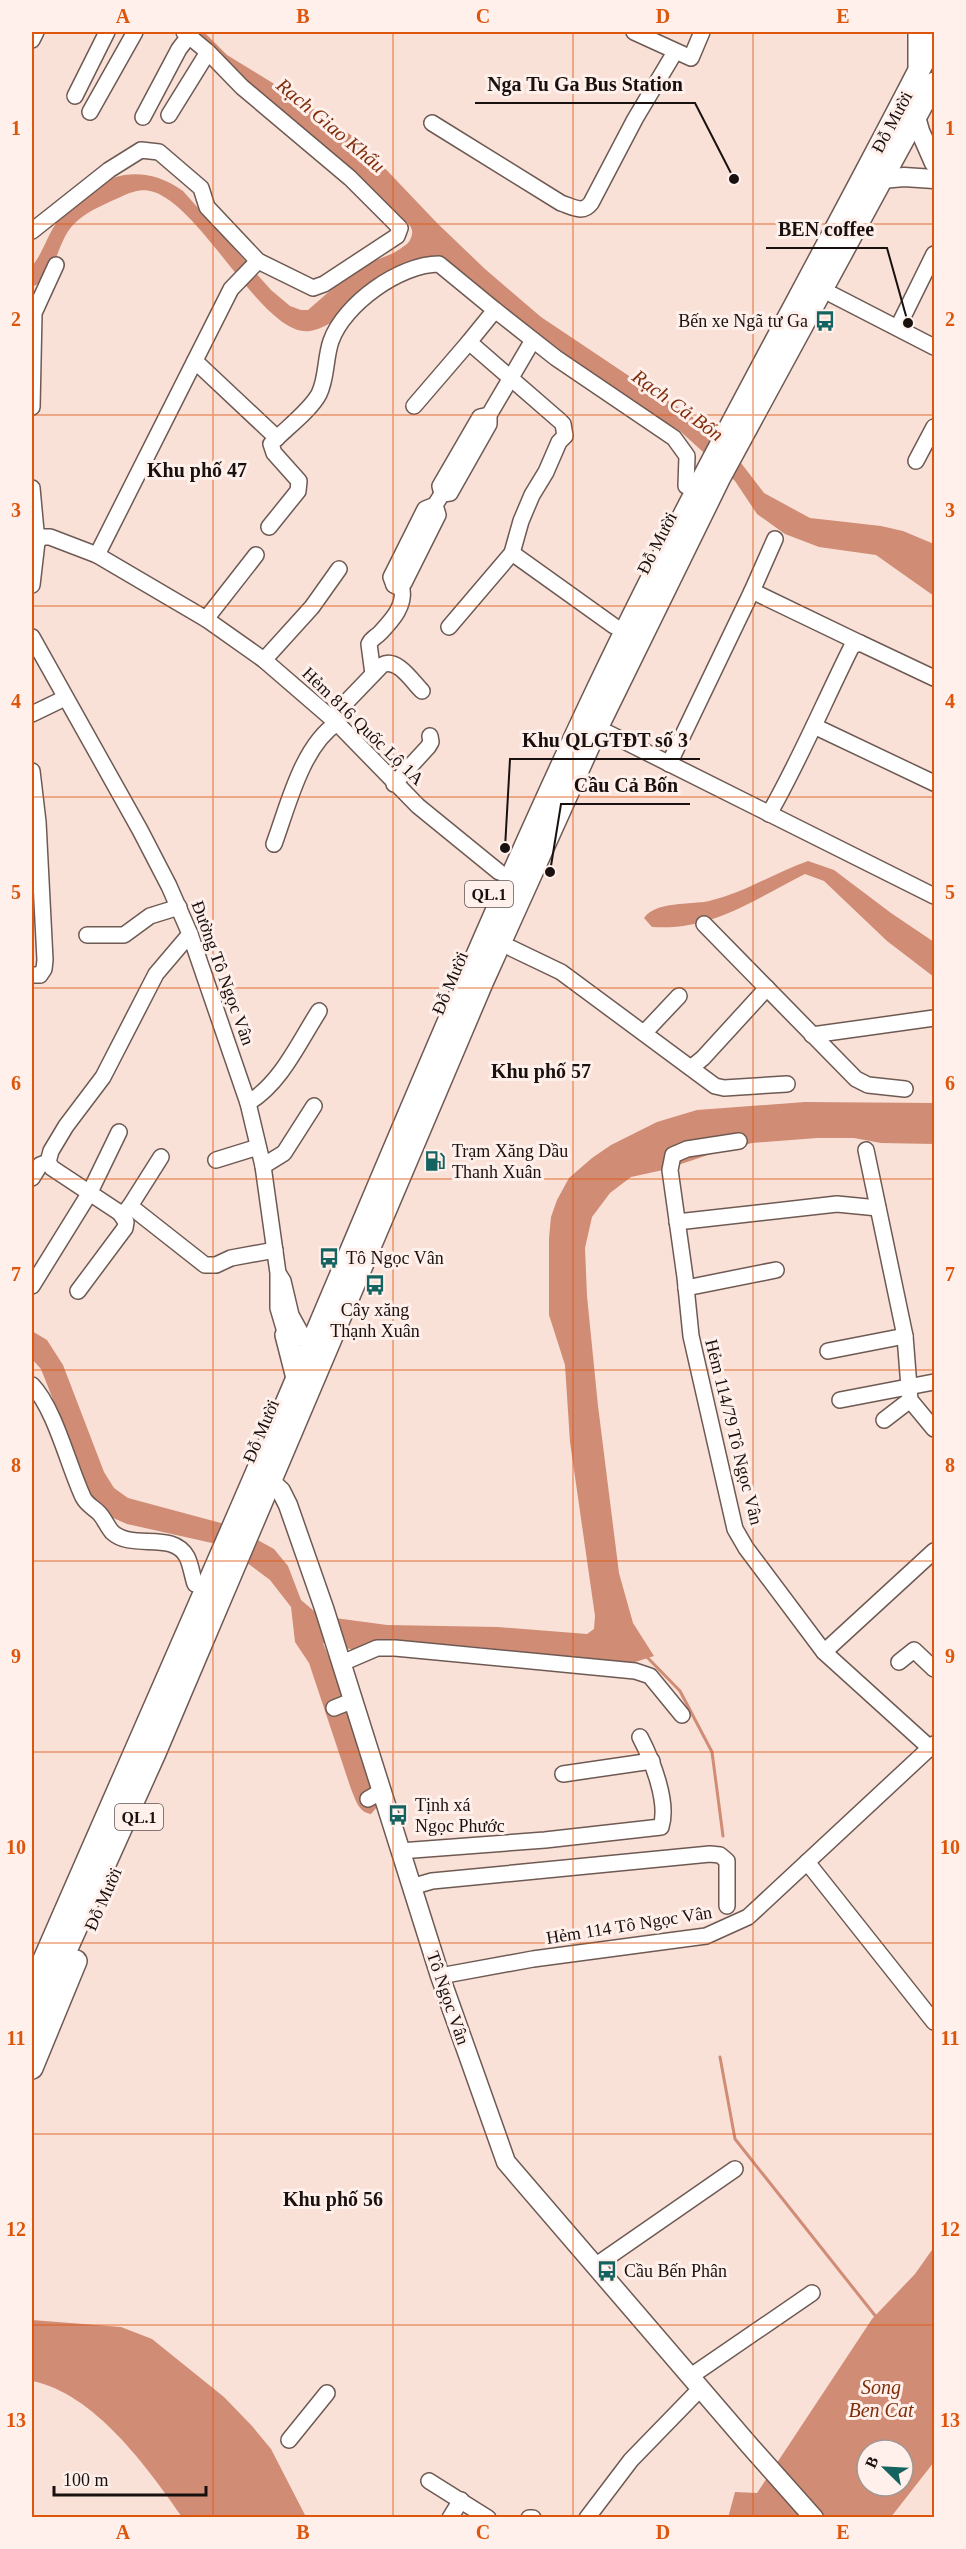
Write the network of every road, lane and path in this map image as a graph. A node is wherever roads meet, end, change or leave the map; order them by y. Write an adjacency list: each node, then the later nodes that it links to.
1 (36, 32): 9 (street)
2 (107, 32): 14 (street)
3 (135, 32): 15 (street)
4 (634, 32): 8 (street)
5 (702, 32): 12 (street)
6 (920, 32): 13 (highway)
7 (186, 34): 11 (street); 17 (street)
8 (663, 38): 12 (street)
9 (32, 40)
10 (934, 41): 13 (highway, Đỗ Mười / QL.1)
11 (207, 52): 16 (street); 25 (street)
12 (675, 52): 19 (street)
13 (927, 78): 18 (highway, Đỗ Mười / QL.1); 27 (highway, Đỗ Mười / QL.1)
14 (75, 96)
15 (90, 112)
16 (169, 116)
17 (142, 117)
18 (916, 117): 20 (main road); 21 (highway, Đỗ Mười / QL.1)
19 (432, 123)
20 (934, 163)
21 (882, 179): 22 (main road); 27 (highway, Đỗ Mười / QL.1)
22 (934, 179)
23 (32, 231): 25 (street)
24 (934, 254): 30 (street)
25 (257, 262): 34 (street)
26 (56, 265): 28 (street)
27 (830, 279): 30 (street); 38 (highway, Đỗ Mười / QL.1); 38 (highway, Đỗ Mười / QL.1)
28 (35, 301): 37 (street)
29 (495, 310): 31 (street); 32 (street); 40 (street)
30 (898, 327): 33 (street)
31 (533, 340): 35 (street); 43 (street)
32 (469, 342): 35 (street); 36 (street)
33 (934, 346)
34 (195, 361): 40 (street); 49 (street)
35 (511, 377): 48 (street); 61 (street)
36 (414, 406)
37 (32, 407)
38 (738, 427): 42 (highway, QL.1)
39 (934, 427): 41 (street)
40 (277, 438): 45 (street)
41 (916, 461)
42 (714, 473): 43 (highway, Đỗ Mười / QL.1); 68 (highway, Đỗ Mười / QL.1); 115 (highway, Đỗ Mười / QL.1)
43 (686, 486): 55 (highway, Đỗ Mười / QL.1)
44 (32, 488): 47 (street)
45 (269, 527)
46 (775, 539): 53 (street)
47 (37, 542): 49 (street, Hẻm 816 Quốc Lộ 1A); 52 (street)
48 (512, 553): 55 (street); 56 (street)
49 (97, 555): 54 (street, Hẻm 816 Quốc Lộ 1A)
50 (256, 555): 54 (street)
51 (339, 569): 60 (street)
52 (32, 585)
53 (752, 591): 58 (street); 70 (street)
54 (206, 619): 60 (street, Hẻm 816 Quốc Lộ 1A)
55 (614, 626): 77 (highway, Đỗ Mười / QL.1)
56 (449, 627)
57 (32, 637): 59 (street, Đường Tô Ngọc Vân)
58 (860, 643): 62 (street); 67 (street)
59 (37, 658): 64 (street, Đường Tô Ngọc Vân)
60 (264, 660): 66 (street, Hẻm 816 Quốc Lộ 1A)
61 (373, 674): 63 (street); 66 (street)
62 (934, 678)
63 (422, 691)
64 (65, 698): 65 (street); 79 (street, Đường Tô Ngọc Vân)
65 (32, 714)
66 (334, 721): 73 (street, Hẻm 816 Quốc Lộ 1A); 76 (street)
67 (814, 726): 72 (street); 75 (street)
68 (603, 730): 70 (street); 83 (highway, Đỗ Mười / QL.1); 115 (highway, Đỗ Mười / QL.1)
69 (430, 736): 73 (street)
70 (669, 764): 75 (street)
71 (32, 771): 74 (street)
72 (934, 783)
73 (394, 784): 77 (street, Hẻm 816 Quốc Lộ 1A)
74 (34, 814): 84 (street)
75 (769, 814): 78 (street)
76 (274, 844)
77 (499, 872): 115 (highway, Đỗ Mười / QL.1)
78 (934, 896)
79 (179, 907): 81 (street, Đường Tô Ngọc Vân); 82 (street)
80 (704, 924): 85 (street)
81 (190, 934): 94 (street, Đường Tô Ngọc Vân); 102 (street)
82 (87, 935)
83 (511, 948): 89 (street); 115 (highway, Đỗ Mười / QL.1)
84 (32, 975)
85 (766, 988): 90 (street); 91 (street)
86 (679, 996): 89 (street)
87 (319, 1011): 94 (street)
88 (934, 1018): 90 (street)
89 (645, 1032): 91 (street)
90 (812, 1035): 93 (street)
91 (692, 1067): 92 (street)
92 (787, 1084)
93 (905, 1089)
94 (248, 1103): 98 (street, Đường Tô Ngọc Vân)
95 (314, 1106): 103 (street)
96 (119, 1132): 105 (street)
97 (739, 1141): 108 (street, Hẻm 114/79 Tô Ngọc Vân)
98 (258, 1147): 101 (street); 103 (street, Đường Tô Ngọc Vân)
99 (866, 1150): 106 (street)
100 (161, 1157): 107 (street)
101 (216, 1160)
102 (48, 1162): 104 (street); 105 (street)
103 (263, 1166): 109 (street, Đường Tô Ngọc Vân)
104 (32, 1178)
105 (89, 1194): 107 (street); 111 (street)
106 (878, 1208): 108 (street); 114 (street)
107 (125, 1209): 109 (street); 113 (street)
108 (677, 1222): 112 (street, Hẻm 114/79 Tô Ngọc Vân)
109 (275, 1250): 115 (street, Đường Tô Ngọc Vân)
110 (776, 1270): 112 (street)
111 (32, 1286)
112 (686, 1288): 128 (street, Hẻm 114/79 Tô Ngọc Vân)
113 (78, 1291)
114 (905, 1336): 116 (street); 119 (street)
115 (314, 1342): 123 (highway, Đỗ Mười / QL.1); 124 (highway, Đỗ Mười / QL.1)
116 (828, 1351)
117 (934, 1382): 119 (street)
118 (32, 1385): 127 (street)
119 (910, 1394): 120 (street); 121 (street); 122 (street)
120 (840, 1400)
121 (884, 1420)
122 (934, 1429)
123 (275, 1486): 124 (highway, Đỗ Mười / QL.1); 129 (main road, Tô Ngọc Vân)
124 (244, 1523): 126 (highway, QL.1)
125 (934, 1551): 128 (street)
126 (229, 1558): 127 (highway, Đỗ Mười / QL.1); 142 (highway, Đỗ Mười / QL.1); 144 (highway, Đỗ Mười / QL.1)
127 (195, 1584): 144 (highway, Đỗ Mười / QL.1)
128 (824, 1652): 136 (street, Hẻm 114/79 Tô Ngọc Vân)
129 (340, 1657): 132 (main road, Tô Ngọc Vân); 134 (street)
130 (899, 1662): 131 (street)
131 (934, 1669)
132 (352, 1701): 133 (street); 139 (main road, Tô Ngọc Vân)
133 (334, 1707)
134 (682, 1715)
135 (640, 1737): 137 (street)
136 (932, 1747): 140 (street, Hẻm 114 Tô Ngọc Vân)
137 (652, 1761): 138 (street); 139 (street)
138 (563, 1774)
139 (400, 1851): 141 (main road, Tô Ngọc Vân)
140 (807, 1862): 145 (street, Hẻm 114 Tô Ngọc Vân); 146 (street)
141 (411, 1887): 143 (street); 145 (main road, Tô Ngọc Vân)
142 (100, 1891): 147 (highway, Đỗ Mười / QL.1); 148 (highway, Đỗ Mười / QL.1)
143 (727, 1906)
144 (33, 1972)
145 (440, 1976): 150 (main road, Tô Ngọc Vân)
146 (934, 2022)
147 (32, 2025)
148 (32, 2068)
149 (735, 2169): 150 (street)
150 (595, 2266): 152 (main road, Tô Ngọc Vân)
151 (812, 2293): 152 (street)
152 (696, 2382): 159 (street); 160 (main road, Tô Ngọc Vân)
153 (327, 2393): 154 (street)
154 (289, 2440)
155 (429, 2481): 156 (street)
156 (461, 2500): 157 (street); 158 (street)
157 (450, 2517)
158 (488, 2517)
159 (587, 2517)
160 (814, 2517)

